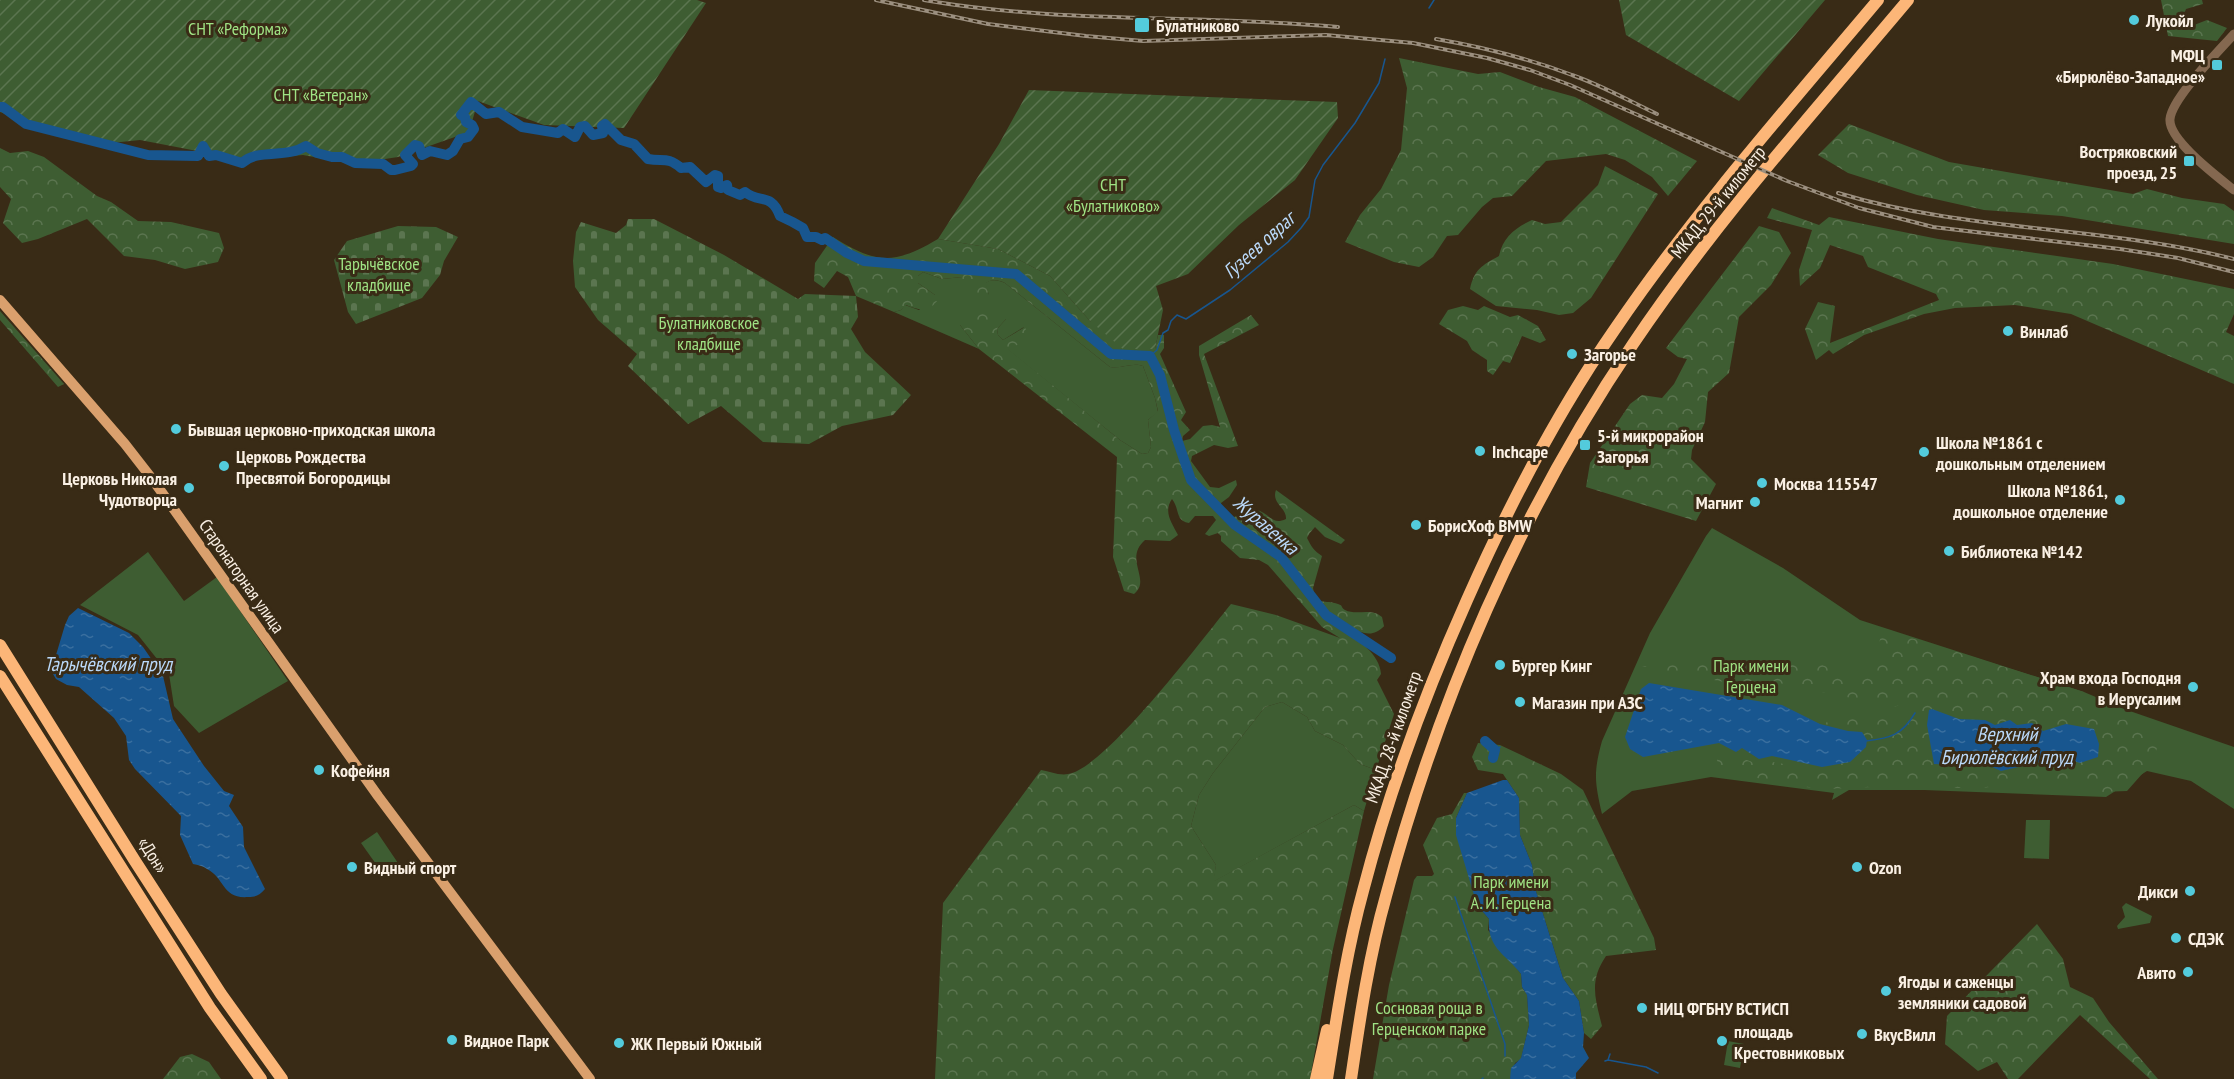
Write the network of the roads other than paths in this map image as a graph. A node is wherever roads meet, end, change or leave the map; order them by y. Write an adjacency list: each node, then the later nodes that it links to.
1 (1878, 0): 6 (highway, МКАД, 29-й километр)
2 (1908, 0): 15 (highway, МКАД, 29-й километр)
3 (2234, 34): 4 (street)
4 (2234, 190)
5 (0, 300): 12 (main road, Старонагорная улица)
6 (1553, 428): 9 (highway, МКАД, 28-й километр)
7 (0, 645): 11 (highway, «Дон»)
8 (0, 676): 10 (highway, «Дон»)
9 (1353, 930): 13 (highway); 14 (highway, МКАД, 28-й километр)
10 (261, 1079)
11 (282, 1079)
12 (590, 1079)
13 (1316, 1079)
14 (1327, 1079)
15 (1351, 1079)

